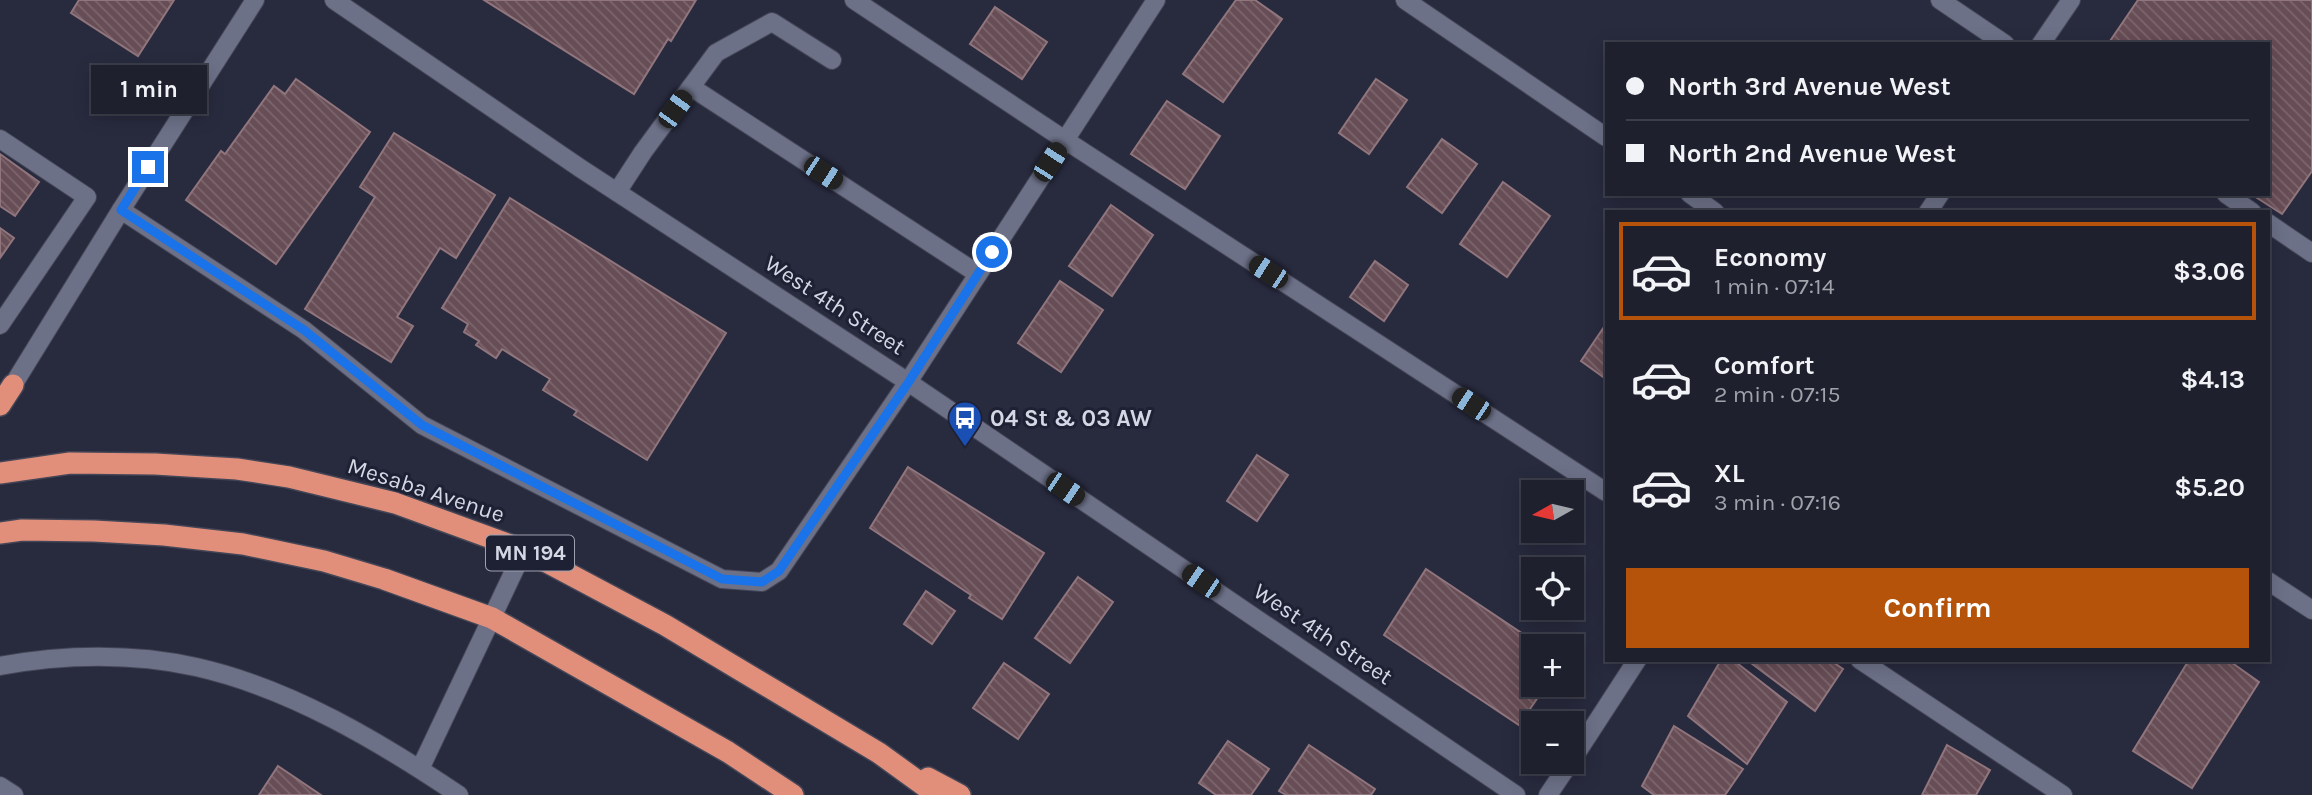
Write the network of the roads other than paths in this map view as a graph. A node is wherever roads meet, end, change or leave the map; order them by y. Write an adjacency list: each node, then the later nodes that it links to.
1 (256, 0): 18 (street)
2 (334, 0): 15 (street, West 4th Street)
3 (854, 0): 14 (street)
4 (1156, 0): 14 (street)
5 (1405, 0): 12 (street)
6 (1940, 0): 8 (street)
7 (2071, 0): 9 (street)
8 (2002, 42)
9 (2042, 42)
10 (832, 60): 11 (street)
11 (691, 87): 15 (street); 23 (street)
12 (1605, 136)
13 (0, 139): 24 (street)
14 (1065, 140): 23 (street); 29 (street)
15 (617, 192): 25 (street, West 4th Street)
16 (1693, 196): 19 (street)
17 (2229, 196): 20 (street)
18 (121, 210): 25 (street); 26 (street)
19 (1713, 210)
20 (2249, 210)
21 (2270, 224): 22 (street)
22 (2312, 253)
23 (978, 274): 25 (street)
24 (0, 325)
25 (908, 383): 48 (street, West 4th Street)
26 (13, 385): 27 (highway)
27 (0, 405)
28 (0, 473): 31 (highway, Mesaba Avenue / MN 194)
29 (1605, 491)
30 (0, 533): 34 (highway)
31 (524, 550): 34 (street); 39 (highway, Mesaba Avenue / MN 194)
32 (2270, 582): 33 (street)
33 (2312, 610)
34 (492, 618): 40 (street); 45 (highway)
35 (1636, 662): 38 (street)
36 (1863, 662): 50 (street)
37 (0, 666): 40 (street)
38 (1584, 741)
39 (879, 753): 46 (highway, Mesaba Avenue / MN 194); 47 (highway)
40 (420, 769): 44 (street)
41 (1562, 774): 49 (street)
42 (0, 786): 43 (street)
43 (14, 795)
44 (459, 795)
45 (793, 795)
46 (937, 795)
47 (960, 795)
48 (1517, 795)
49 (1548, 795)
50 (2063, 795)

